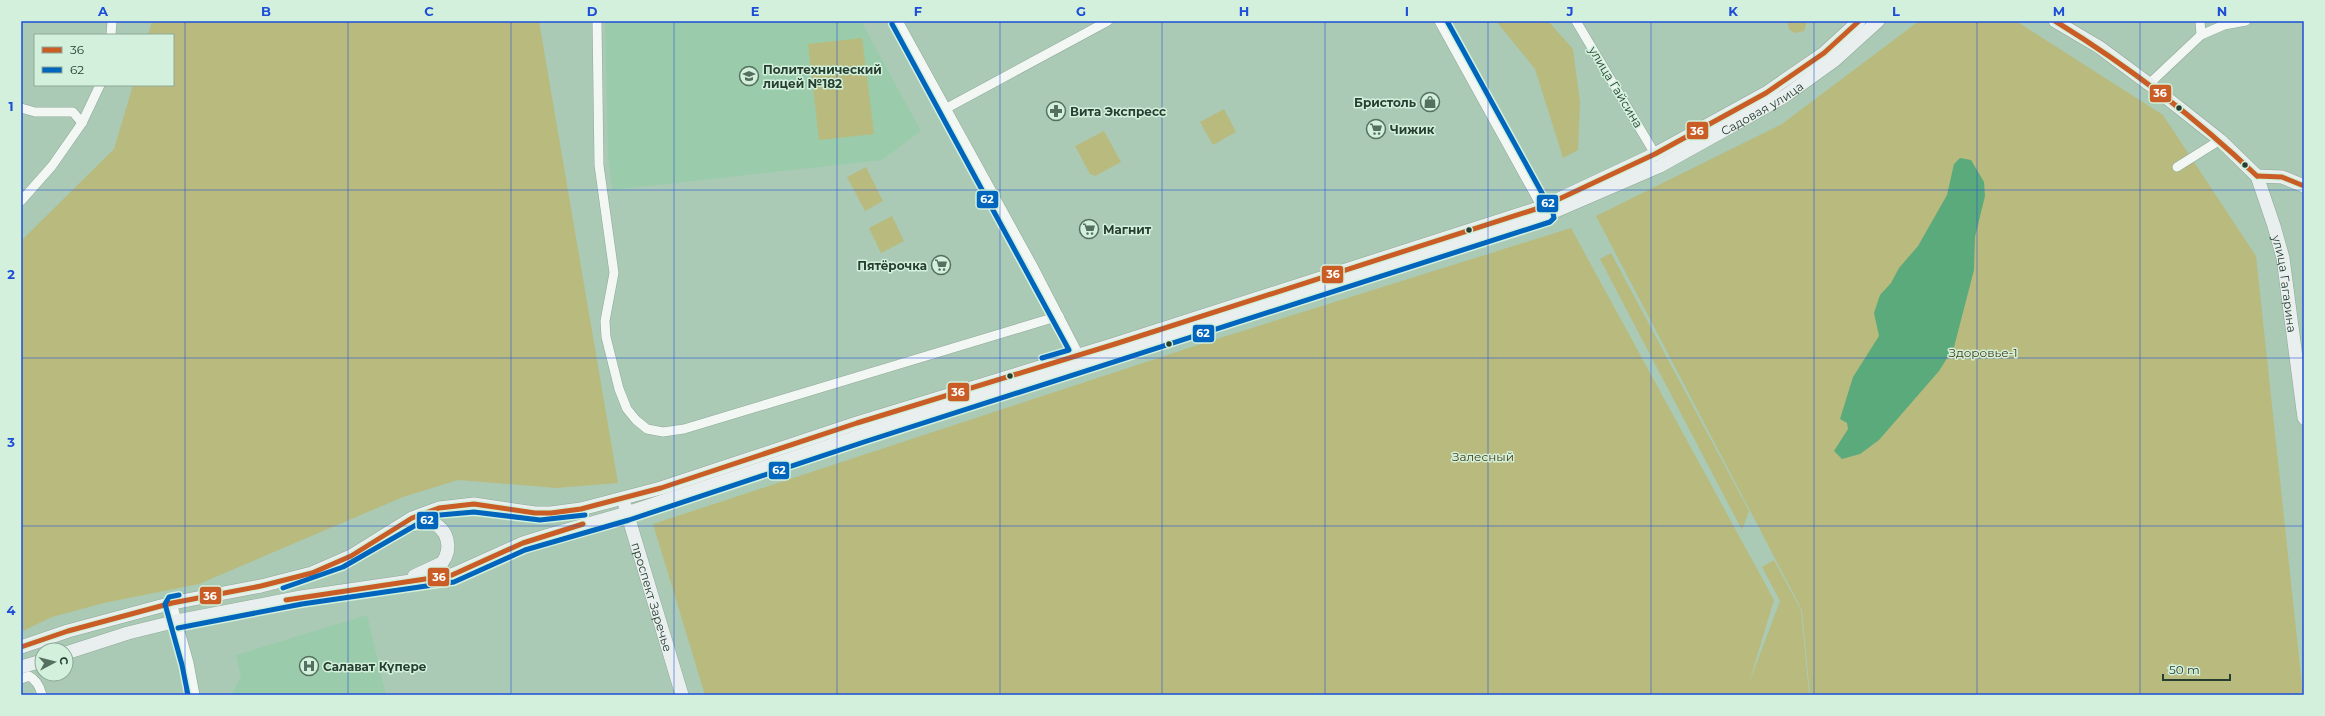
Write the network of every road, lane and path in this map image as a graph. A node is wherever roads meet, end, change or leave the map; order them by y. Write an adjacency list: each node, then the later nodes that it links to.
1 (112, 21): 12 (street)
2 (597, 21): 26 (street)
3 (898, 21): 17 (street)
4 (1108, 21): 17 (street)
5 (1439, 21): 25 (street)
6 (1576, 21): 20 (street, улица Гайсина)
7 (1859, 21): 20 (street, Садовая улица)
8 (1878, 21): 25 (street, Садовая улица)
9 (2055, 21): 14 (street)
10 (2200, 21): 13 (street)
11 (2246, 21): 13 (street)
12 (111, 34)
13 (2201, 35): 14 (street)
14 (2149, 84): 19 (street)
15 (100, 86): 18 (street)
16 (21, 108): 18 (street)
17 (947, 108): 26 (street)
18 (82, 123): 24 (street)
19 (2220, 140): 21 (street); 22 (street)
20 (1655, 154): 25 (street, Садовая улица)
21 (2177, 167)
22 (2257, 176): 23 (street); 28 (street, улица Гагарина)
23 (2304, 186)
24 (21, 201)
25 (1544, 211): 27 (street)
26 (1059, 316): 27 (street)
27 (1081, 360): 29 (street); 30 (street)
28 (2304, 418)
29 (623, 499): 30 (street, проспект Заречье); 31 (street)
30 (627, 513): 32 (street); 42 (street, проспект Заречье)
31 (399, 527): 32 (street); 33 (street)
32 (404, 582): 34 (street)
33 (172, 603): 34 (street); 35 (street)
34 (177, 621): 36 (street); 41 (street)
35 (21, 647)
36 (74, 650)
37 (34, 663): 38 (street)
38 (21, 667)
39 (21, 679): 40 (street)
40 (42, 695)
41 (195, 695)
42 (682, 695)

